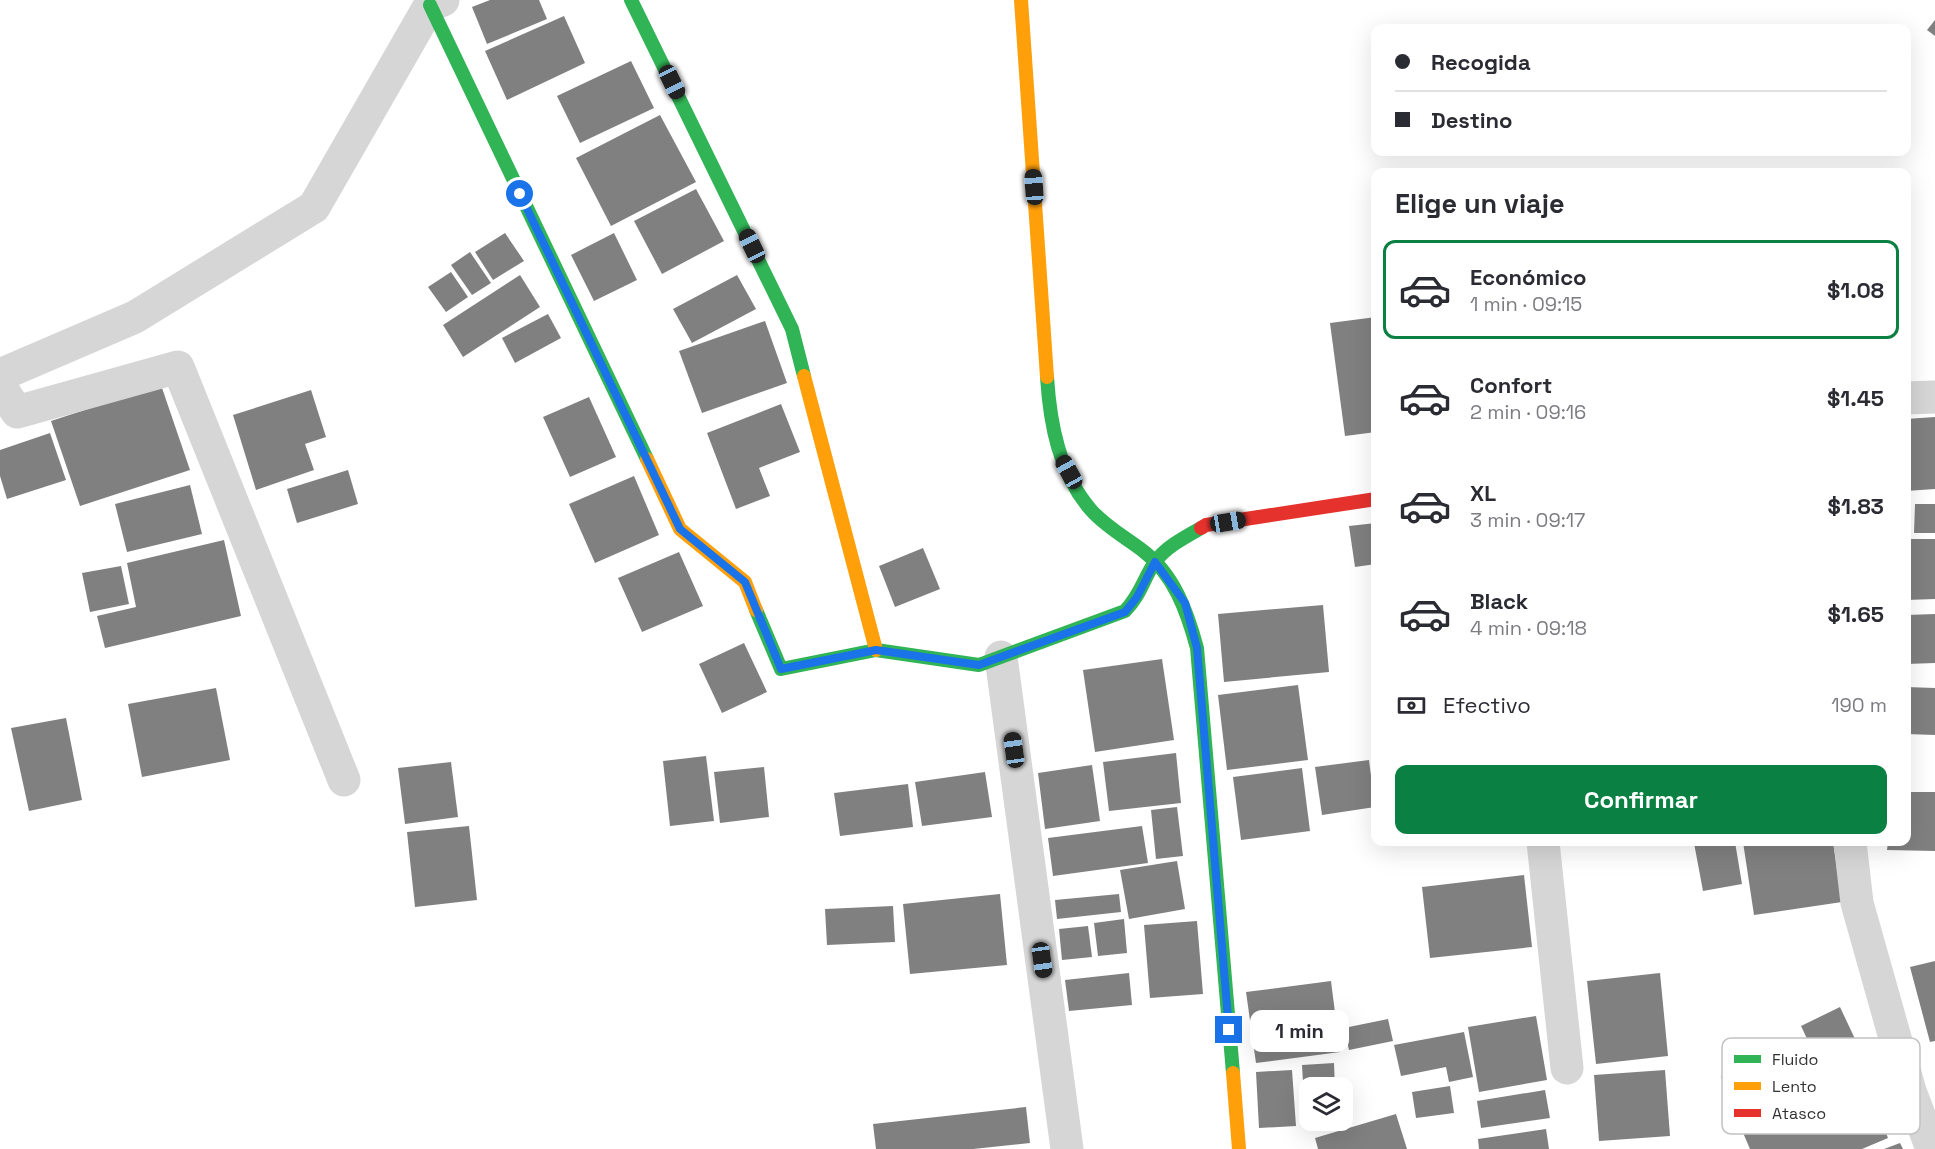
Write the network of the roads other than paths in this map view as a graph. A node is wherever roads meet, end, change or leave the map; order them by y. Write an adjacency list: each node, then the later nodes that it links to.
1 (631, 0): 10 (street)
2 (1021, 0): 9 (street)
3 (436, 2): 4 (street); 10 (street)
4 (0, 375)
5 (0, 386): 12 (street)
6 (1935, 397): 7 (street)
7 (1911, 398)
8 (1371, 500): 9 (street)
9 (1155, 562): 11 (street); 19 (street)
10 (876, 650): 11 (street)
11 (1001, 657): 18 (street)
12 (344, 780)
13 (1544, 846): 16 (street)
14 (1850, 846): 15 (street)
15 (1895, 1038)
16 (1567, 1068)
17 (1920, 1117): 20 (street)
18 (1067, 1149)
19 (1239, 1149)
20 (1932, 1149)

